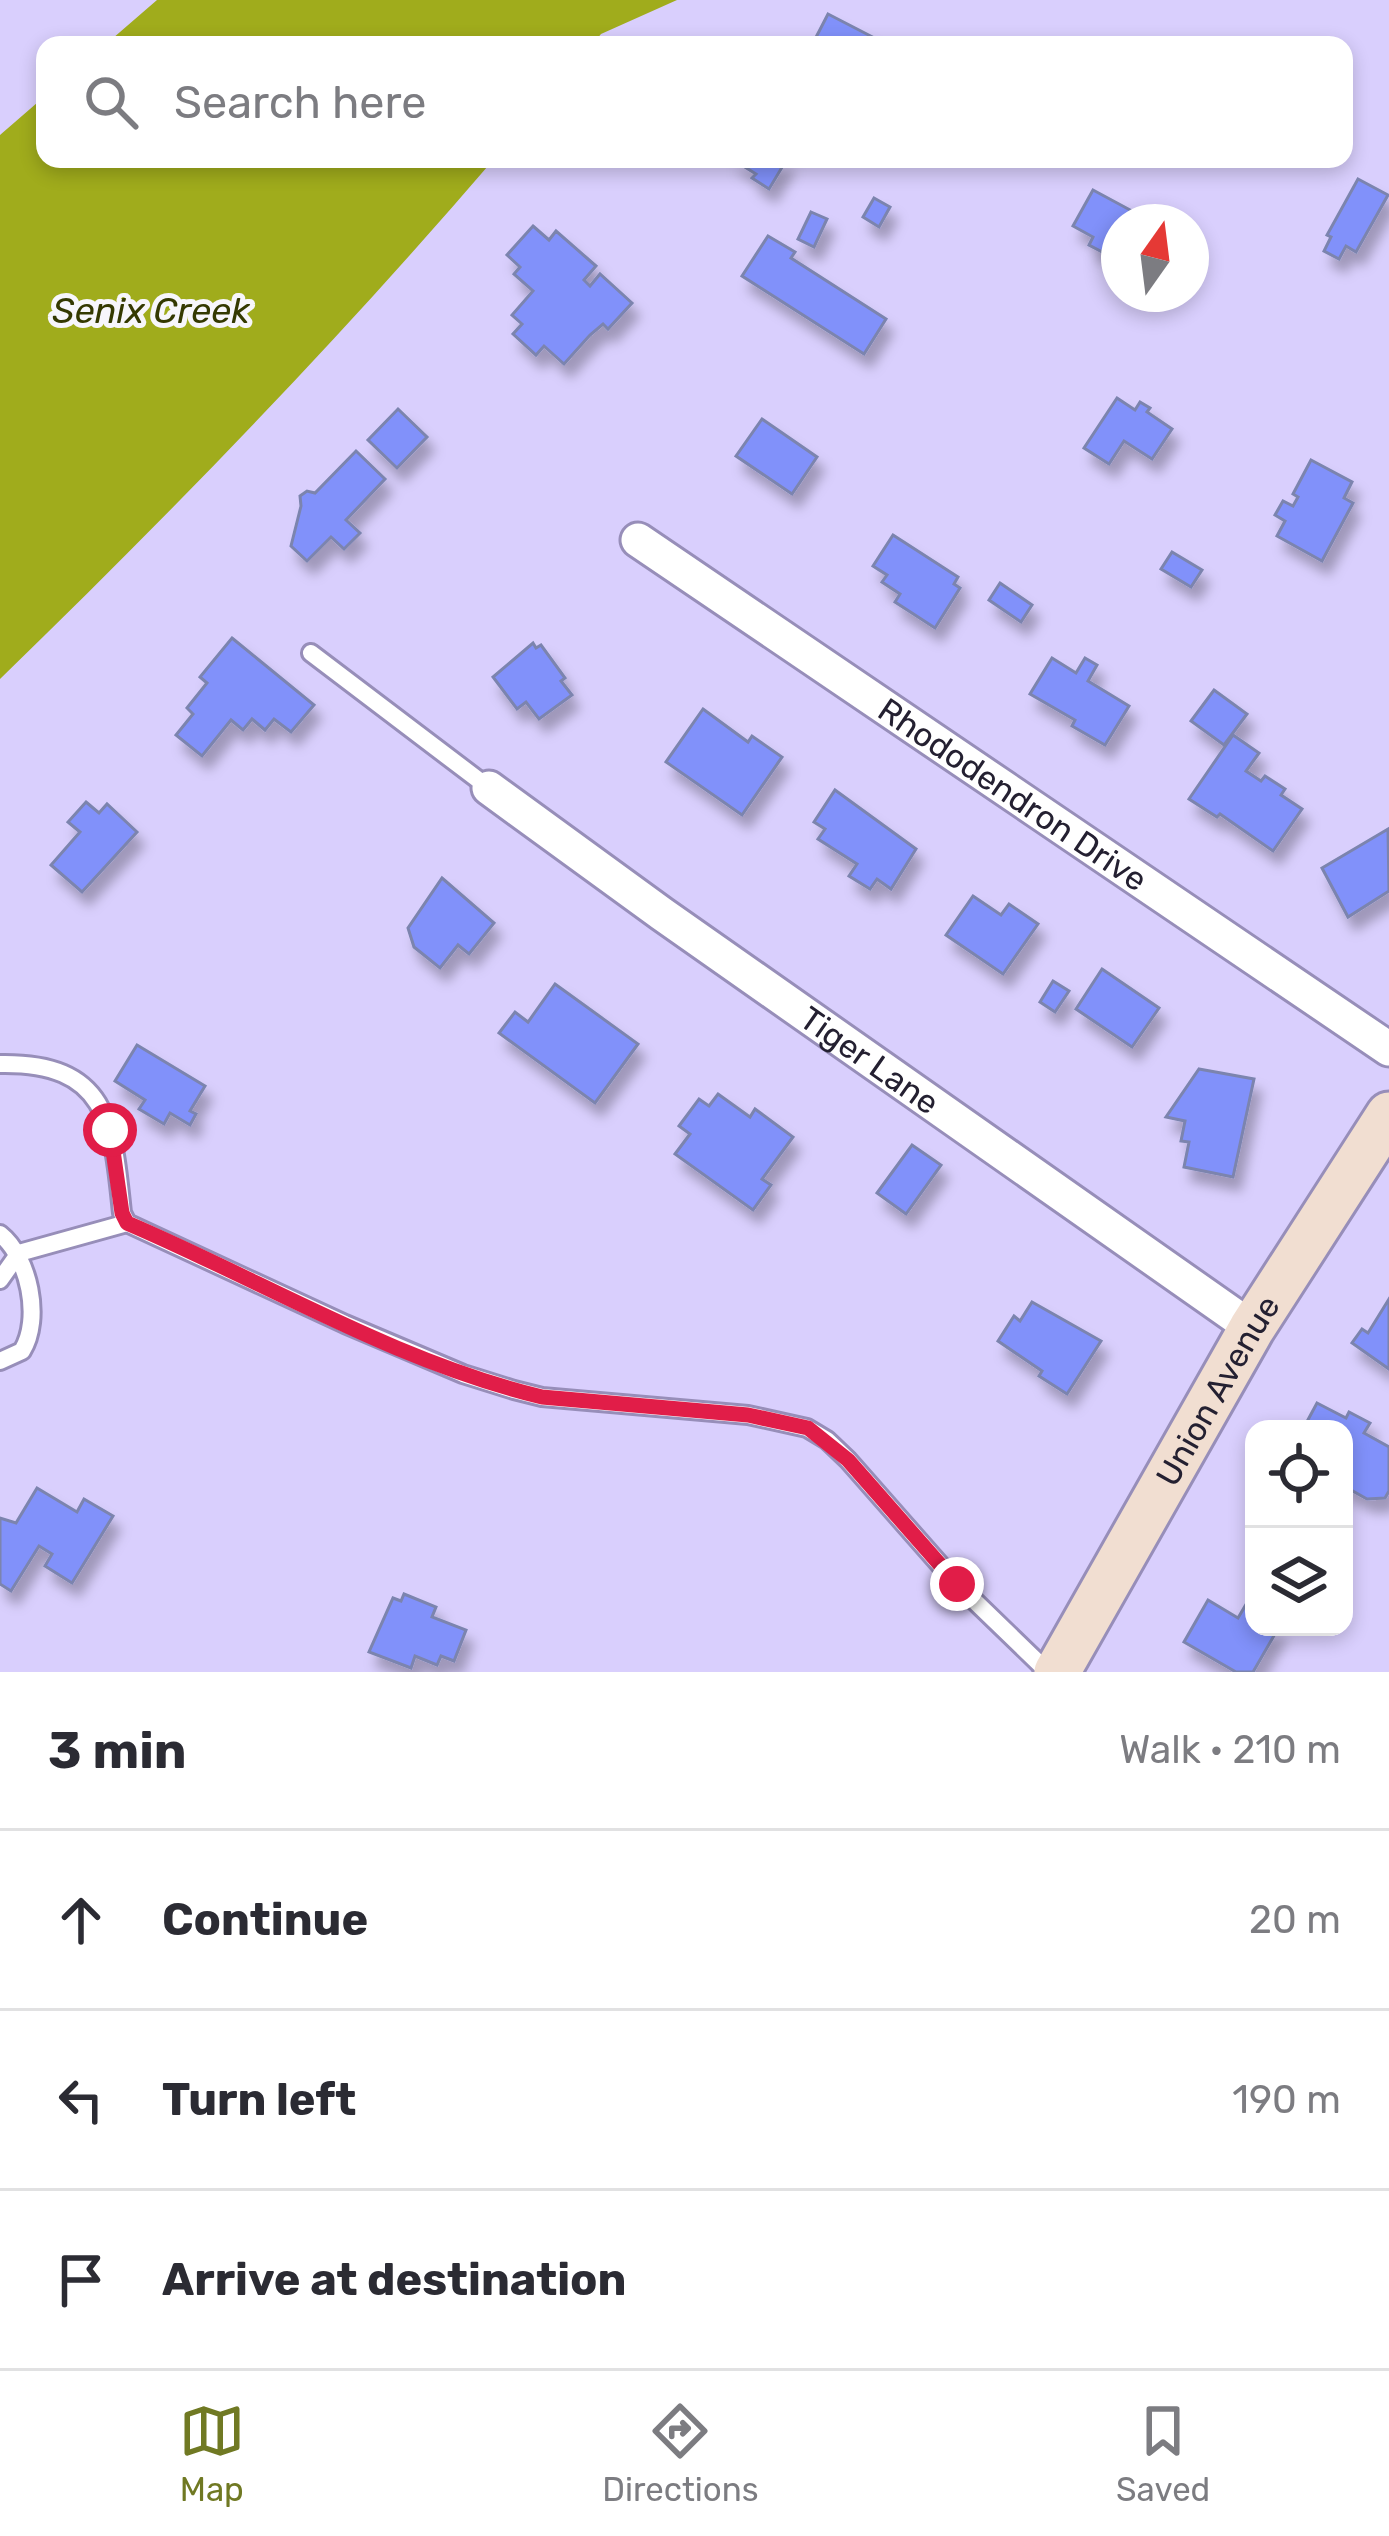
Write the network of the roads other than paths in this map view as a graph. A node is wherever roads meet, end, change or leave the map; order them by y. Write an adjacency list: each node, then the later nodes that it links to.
1 (638, 540): 4 (street, Rhododendron Drive)
2 (310, 653): 3 (lane)
3 (489, 788): 11 (street, Tiger Lane)
4 (1389, 1049)
5 (0, 1064): 7 (lane)
6 (1389, 1115): 11 (street, Union Avenue)
7 (127, 1223): 9 (lane); 13 (lane)
8 (0, 1234): 9 (lane)
9 (19, 1253): 10 (lane); 12 (lane)
10 (0, 1280)
11 (1252, 1328): 13 (street, Union Avenue)
12 (0, 1361)
13 (1053, 1672)

